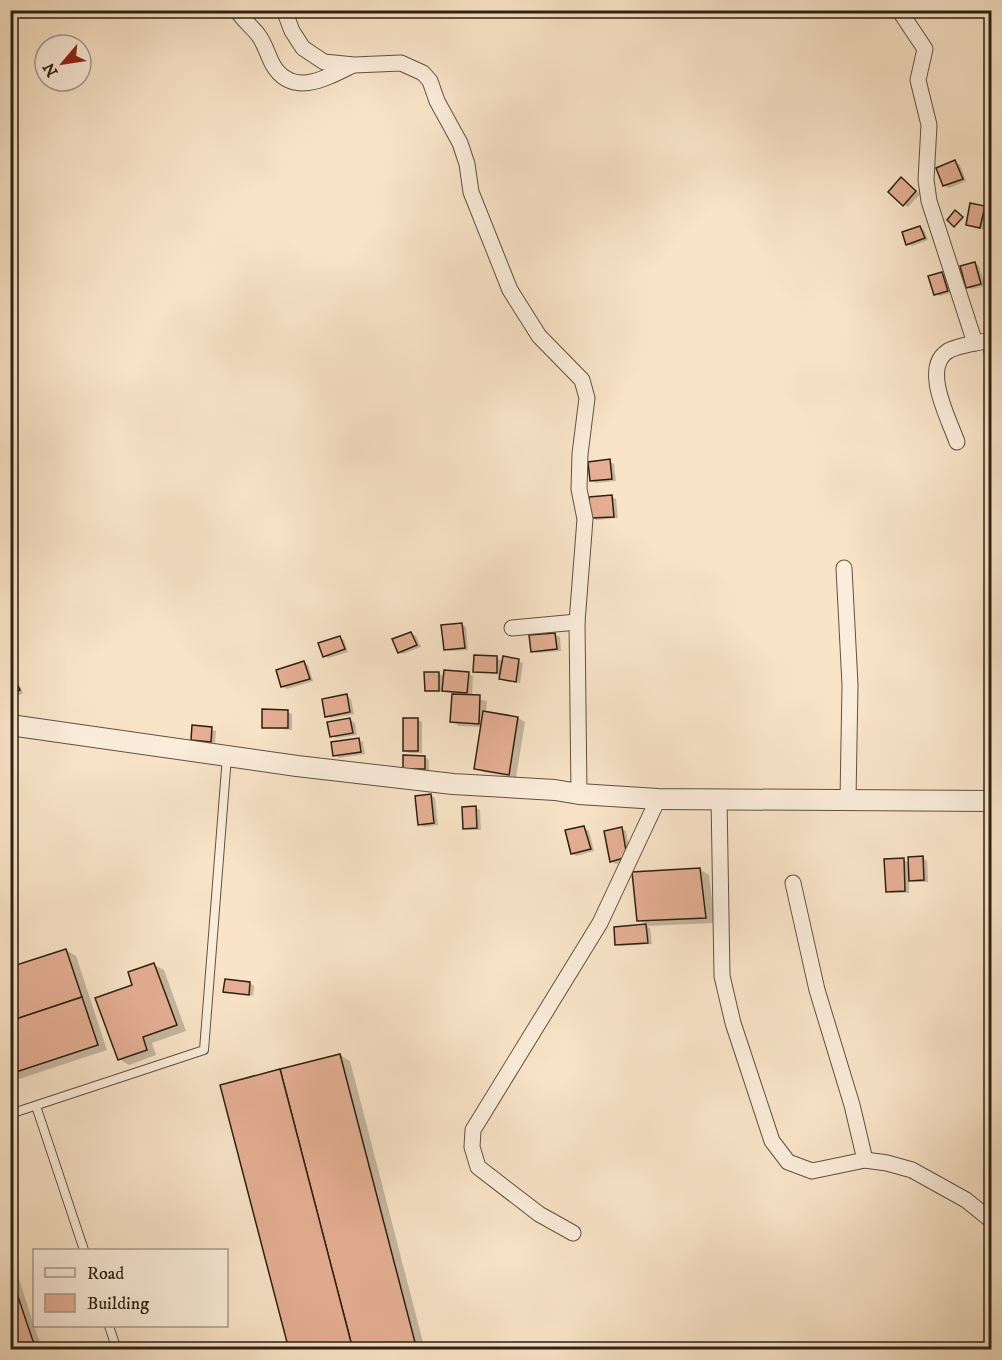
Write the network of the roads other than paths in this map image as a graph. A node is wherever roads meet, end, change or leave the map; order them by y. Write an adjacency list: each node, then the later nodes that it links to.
1 (237, 10): 4 (street)
2 (284, 10): 4 (street)
3 (899, 10): 6 (street)
4 (354, 65): 9 (street)
5 (992, 340): 6 (street)
6 (975, 343): 7 (street)
7 (957, 442)
8 (844, 568): 16 (street)
9 (577, 622): 10 (street); 13 (street)
10 (512, 628)
11 (10, 725): 12 (street)
12 (227, 754): 13 (street); 19 (lane)
13 (579, 794): 15 (street)
14 (719, 798): 15 (street); 16 (street); 21 (street)
15 (658, 799): 23 (street)
16 (848, 799): 17 (street)
17 (992, 801)
18 (793, 883): 21 (street)
19 (36, 1106): 20 (lane); 24 (lane)
20 (10, 1114)
21 (865, 1160): 22 (street)
22 (992, 1221)
23 (573, 1233)
24 (83, 1249)
25 (109, 1327): 26 (lane)
26 (117, 1350)

